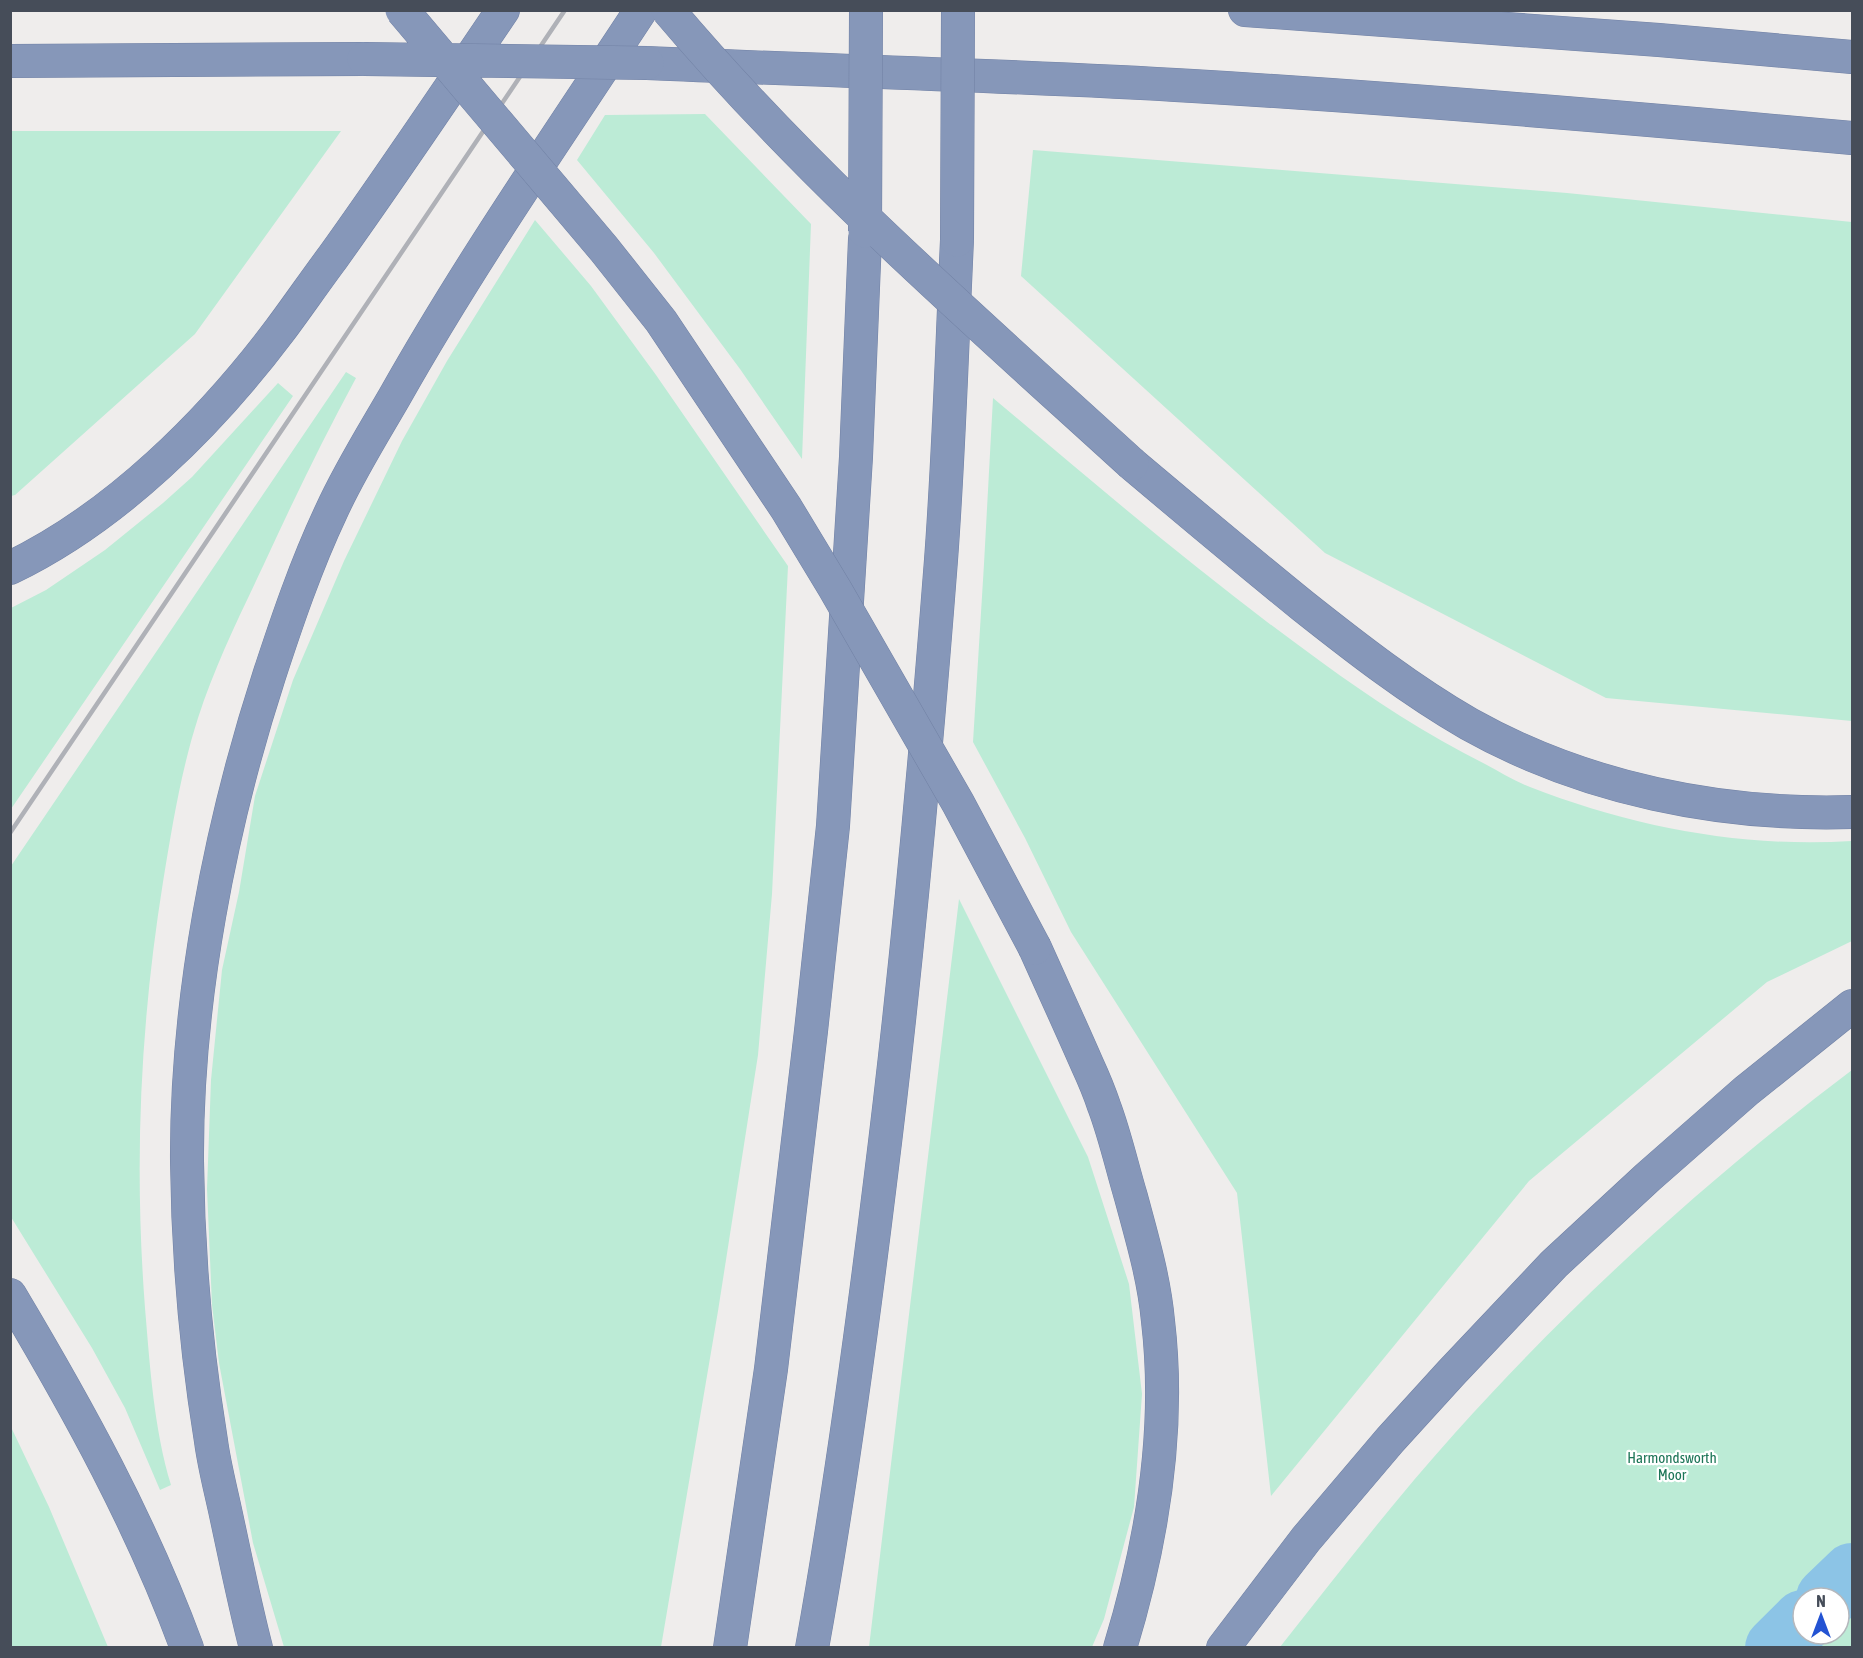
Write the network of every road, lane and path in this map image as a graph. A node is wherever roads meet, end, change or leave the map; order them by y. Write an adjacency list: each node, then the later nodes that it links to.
1 (402, 10): 19 (highway, bridge)
2 (503, 10): 11 (highway)
3 (641, 10): 16 (highway)
4 (668, 10): 12 (highway, bridge)
5 (866, 10): 17 (highway, bridge)
6 (957, 10): 18 (highway, bridge)
7 (1245, 10): 8 (highway)
8 (1852, 57)
9 (10, 62): 10 (highway, bridge)
10 (1852, 138)
11 (10, 568)
12 (1852, 812)
13 (1852, 1006): 20 (highway)
14 (10, 1295): 15 (highway)
15 (187, 1647)
16 (256, 1647)
17 (730, 1647)
18 (812, 1647)
19 (1120, 1647)
20 (1223, 1647)

